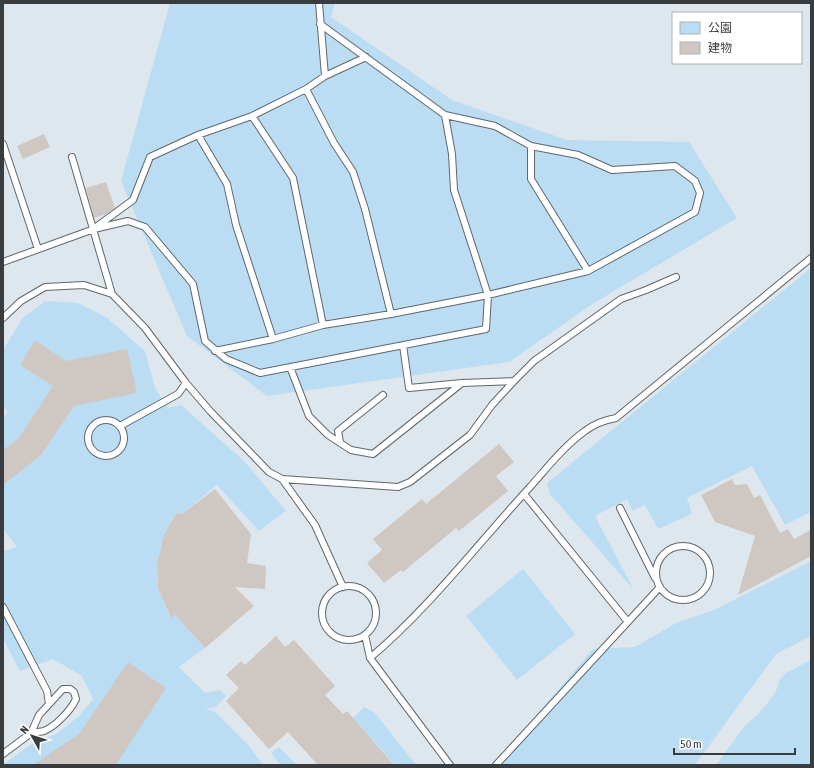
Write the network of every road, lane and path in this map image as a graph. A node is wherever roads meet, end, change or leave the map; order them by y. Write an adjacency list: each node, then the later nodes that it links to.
1 (318, 3): 2 (lane)
2 (320, 24): 3 (lane); 4 (lane)
3 (366, 57): 4 (lane); 6 (lane)
4 (324, 76): 5 (lane)
5 (306, 89): 7 (lane); 20 (lane)
6 (445, 115): 10 (lane); 19 (lane)
7 (252, 116): 8 (lane); 22 (lane)
8 (198, 135): 12 (lane); 23 (lane)
9 (3, 144): 13 (lane)
10 (531, 146): 16 (lane); 16 (lane)
11 (72, 157): 12 (lane)
12 (94, 229): 13 (lane); 18 (lane); 25 (lane)
13 (38, 249): 15 (lane)
14 (811, 258): 34 (lane)
15 (3, 262)
16 (588, 271): 19 (lane)
17 (676, 277): 27 (lane)
18 (112, 294): 21 (lane); 28 (lane)
19 (488, 295): 20 (lane); 24 (lane)
20 (391, 314): 22 (lane)
21 (3, 318)
22 (323, 325): 23 (lane)
23 (273, 339): 25 (lane)
24 (403, 345): 26 (lane); 29 (lane)
25 (216, 351): 26 (lane)
26 (290, 367): 32 (lane)
27 (514, 381): 29 (lane); 33 (lane)
28 (186, 383): 31 (lane); 33 (lane)
29 (462, 383): 32 (lane)
30 (383, 395): 32 (lane)
31 (120, 426): 31 (lane)
32 (340, 442)
33 (282, 479): 37 (lane)
34 (524, 494): 39 (lane); 41 (lane)
35 (620, 508): 36 (lane)
36 (659, 585): 36 (lane); 39 (lane)
37 (342, 587): 40 (lane); 40 (lane)
38 (3, 607): 42 (lane)
39 (628, 622): 46 (lane)
40 (365, 635): 41 (lane)
41 (370, 658): 45 (lane)
42 (49, 704): 43 (lane); 43 (lane)
43 (30, 733): 44 (lane)
44 (3, 754)
45 (450, 765)
46 (496, 765)

